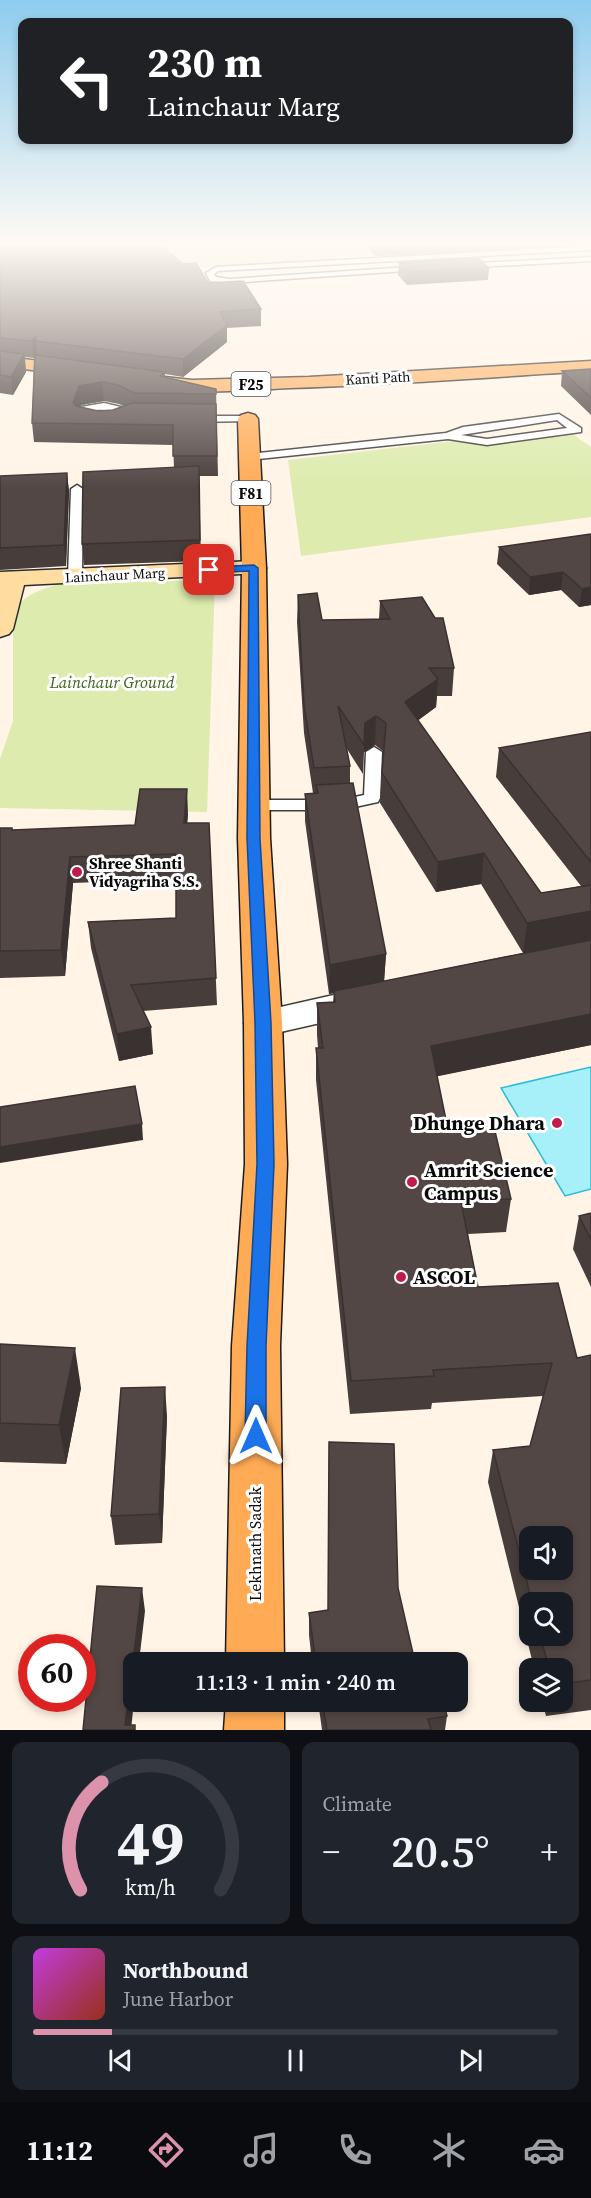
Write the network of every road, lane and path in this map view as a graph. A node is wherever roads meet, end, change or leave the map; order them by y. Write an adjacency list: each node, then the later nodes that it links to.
1 (2, 363): 3 (main road)
2 (591, 366): 5 (main road, Kanti Path)
3 (100, 374)
4 (134, 378): 6 (main road, F25)
5 (309, 382): 6 (main road, F25); 7 (main road)
6 (192, 386): 7 (main road)
7 (262, 410): 9 (lane); 12 (main road, Lekhnath Sadak / F81)
8 (133, 418): 10 (lane)
9 (184, 418)
10 (106, 424)
11 (580, 433): 12 (lane)
12 (249, 457): 14 (main road, Lekhnath Sadak / F81)
13 (77, 489): 15 (lane)
14 (254, 568): 15 (main road, Lainchaur Marg); 19 (main road, Lekhnath Sadak / F81)
15 (75, 577): 16 (main road, Lainchaur Marg)
16 (7, 579): 17 (main road)
17 (0, 629)
18 (374, 752): 19 (lane)
19 (254, 805): 21 (main road, Lekhnath Sadak / F81)
20 (387, 996): 21 (street)
21 (263, 1023): 22 (main road, Lekhnath Sadak / F81)
22 (255, 1652)
23 (255, 1712): 24 (main road)
24 (254, 1730)

